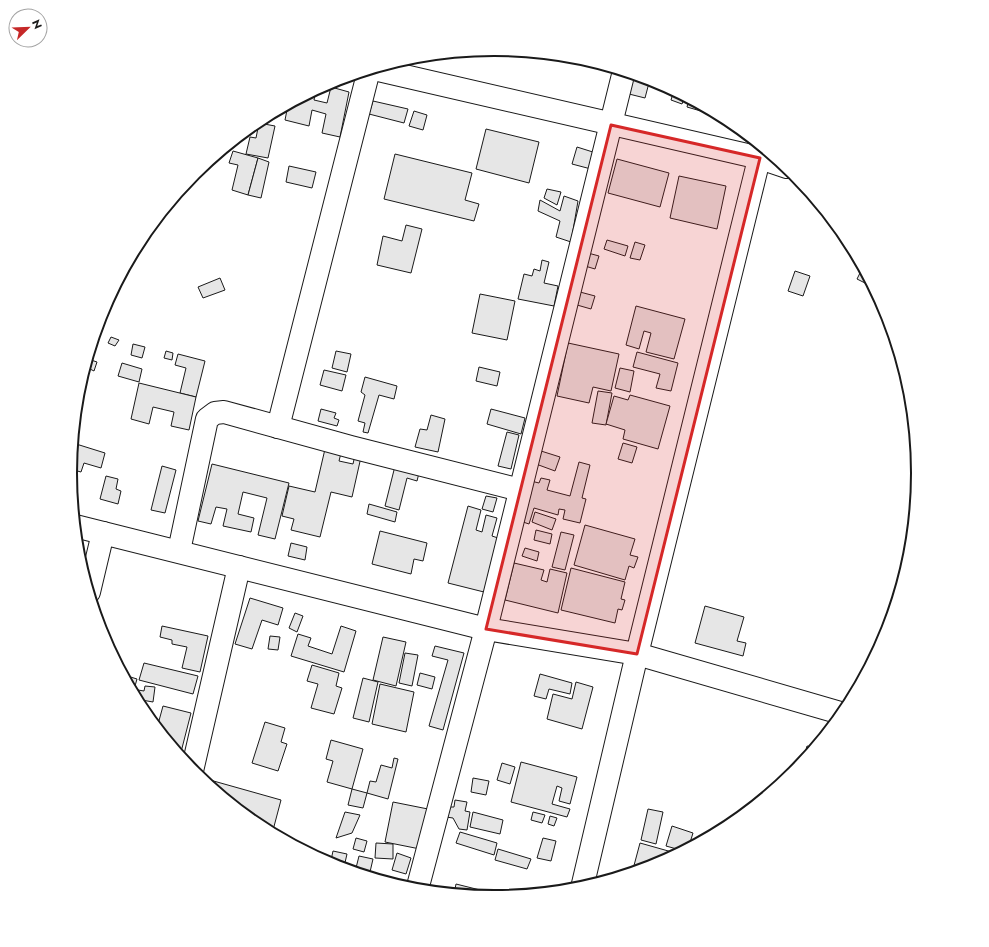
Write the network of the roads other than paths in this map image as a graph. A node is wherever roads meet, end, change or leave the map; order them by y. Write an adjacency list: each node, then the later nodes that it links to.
1 (383, 71): 4 (street)
2 (368, 76): 6 (street)
3 (623, 76): 4 (street)
4 (611, 125): 5 (street); 7 (street)
5 (761, 152): 14 (street)
6 (278, 427): 7 (street); 10 (street)
7 (520, 490): 13 (street)
8 (81, 527): 9 (street)
9 (103, 533): 10 (street); 12 (street)
10 (179, 551): 11 (street)
11 (239, 567): 13 (street); 16 (street)
12 (91, 583)
13 (486, 629): 14 (street); 18 (street)
14 (637, 654): 15 (street); 17 (street)
15 (837, 712)
16 (194, 763)
17 (584, 881)
18 (419, 884)

